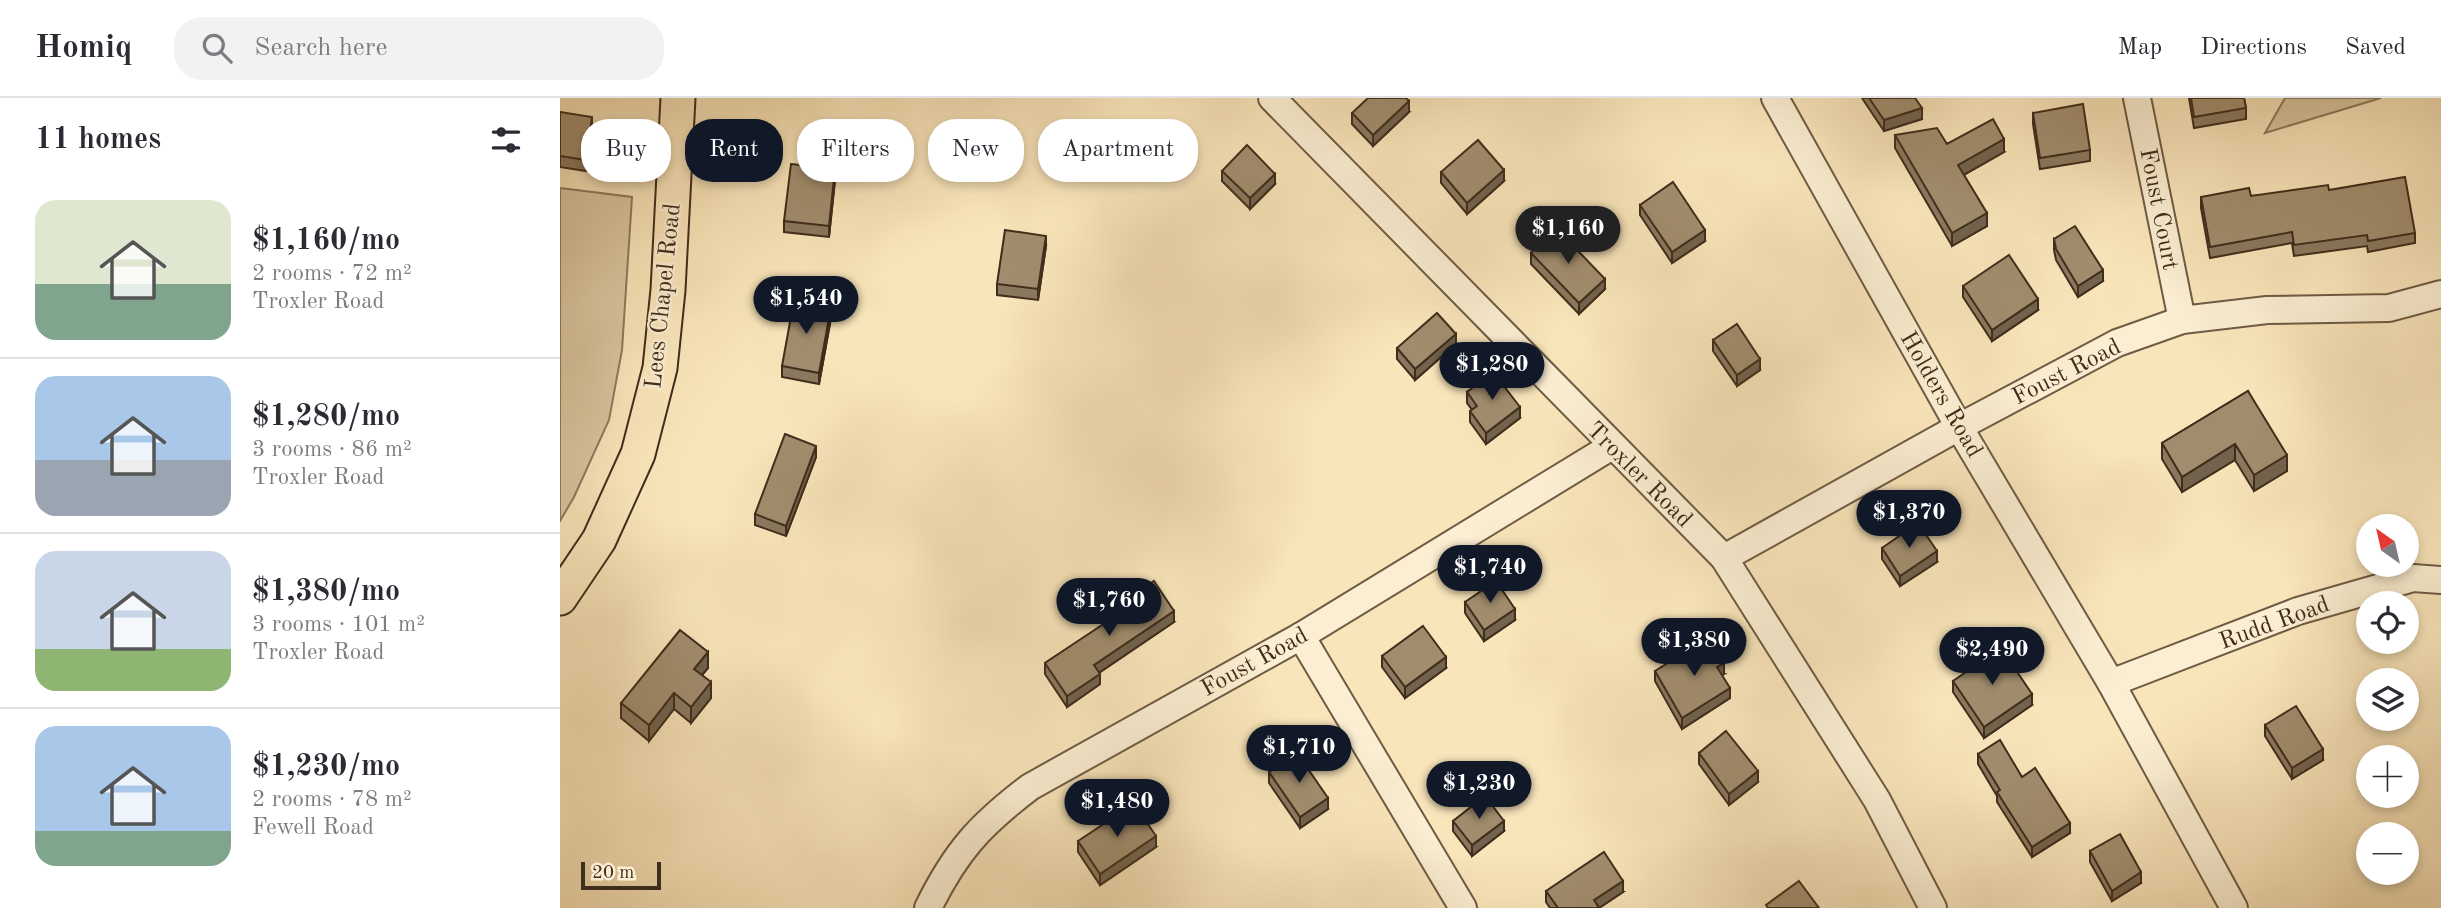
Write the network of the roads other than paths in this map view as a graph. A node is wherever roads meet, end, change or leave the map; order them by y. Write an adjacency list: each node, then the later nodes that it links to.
1 (678, 98): 11 (main road, Lees Chapel Road)
2 (1272, 98): 8 (street, Troxler Road)
3 (1775, 98): 7 (street, Holders Road)
4 (2137, 98): 6 (street, Foust Court)
5 (2441, 294): 6 (street, Foust Road)
6 (2182, 320): 7 (street, Foust Road)
7 (1959, 427): 9 (street, Foust Road); 13 (street, Holders Road)
8 (1612, 446): 9 (street, Troxler Road); 12 (street, Foust Road)
9 (1724, 558): 16 (street, Troxler Road)
10 (2441, 580): 13 (street, Rudd Road)
11 (560, 598)
12 (1301, 636): 14 (street, Foust Road); 15 (street)
13 (2111, 683): 17 (street, Holders Road)
14 (928, 908)
15 (1463, 908)
16 (1933, 908)
17 (2234, 908)

